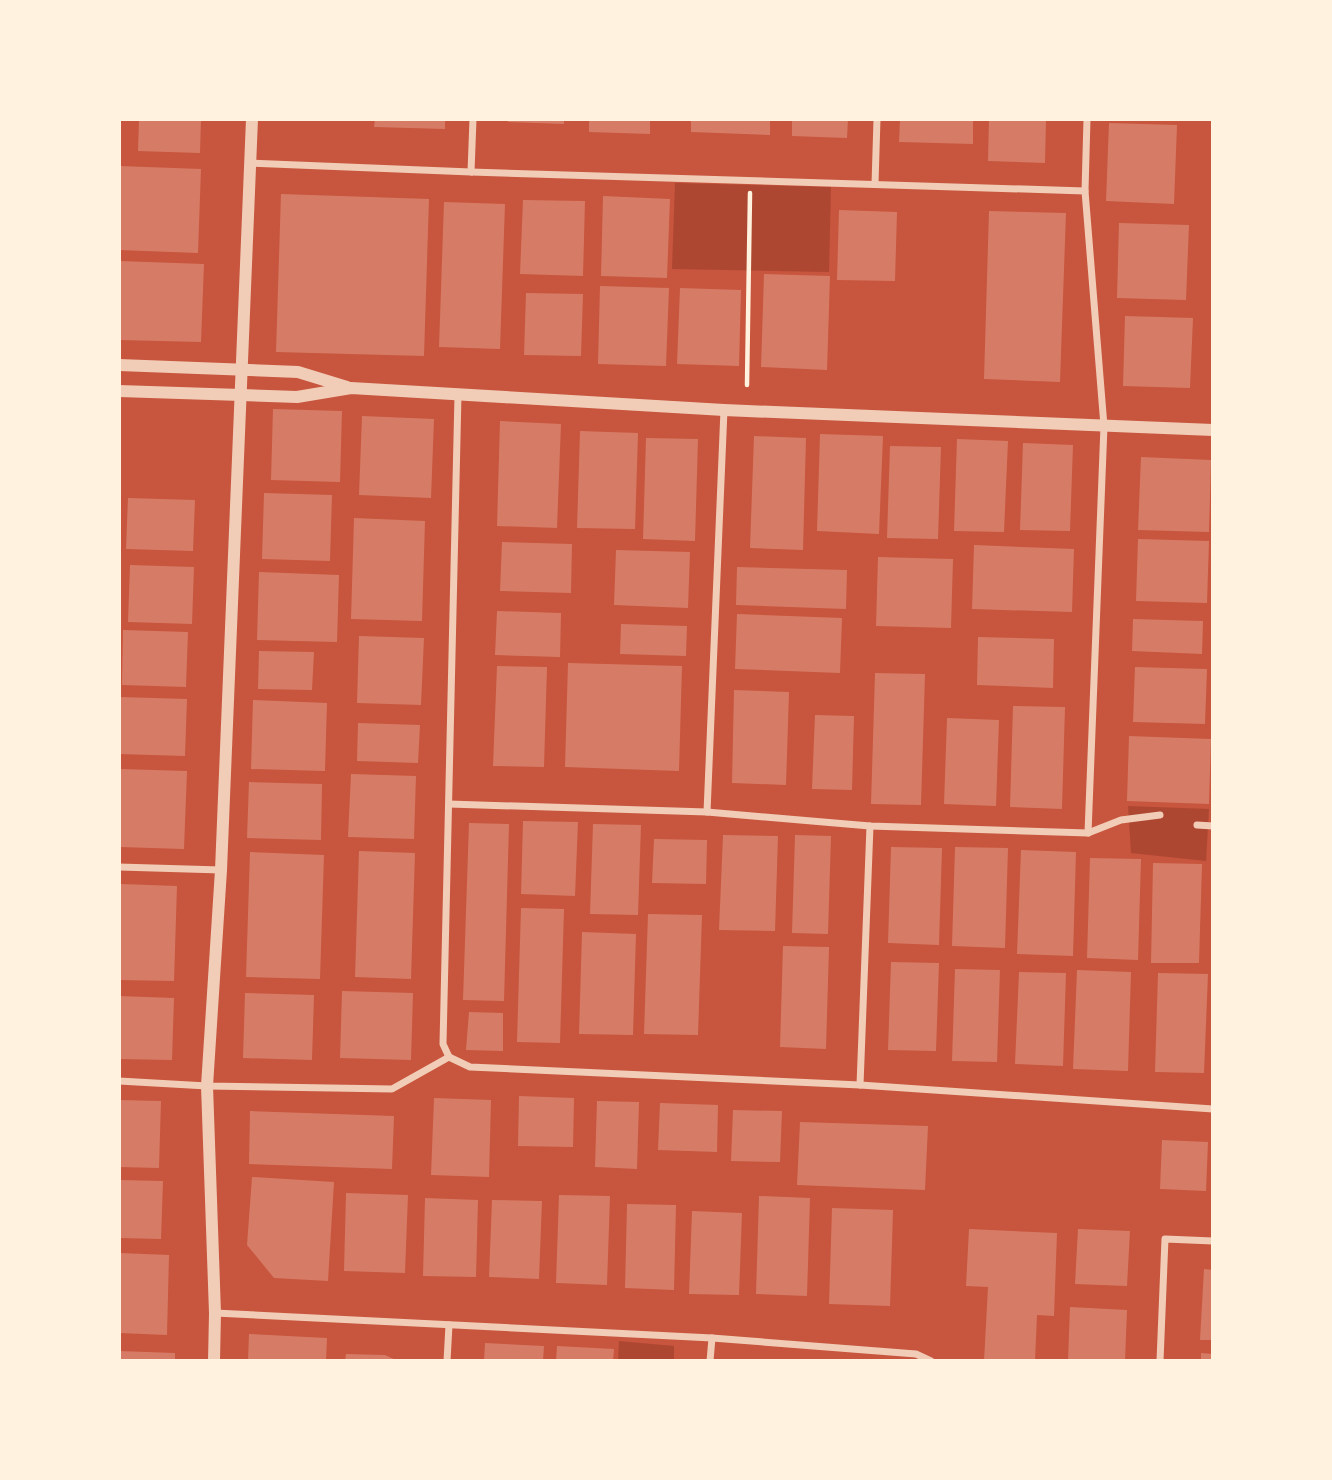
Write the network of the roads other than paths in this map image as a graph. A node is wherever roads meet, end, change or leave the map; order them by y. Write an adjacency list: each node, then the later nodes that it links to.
1 (252, 119): 5 (street)
2 (473, 119): 6 (street)
3 (877, 119): 7 (street)
4 (1087, 119): 8 (street)
5 (250, 163): 6 (street); 10 (street)
6 (471, 172): 7 (street)
7 (875, 184): 8 (street)
8 (1085, 191): 16 (street)
9 (119, 365): 10 (street)
10 (243, 371): 11 (street); 13 (street)
11 (351, 388): 13 (street); 14 (street)
12 (119, 391): 13 (street)
13 (241, 395): 26 (street)
14 (458, 395): 15 (street); 18 (street)
15 (724, 410): 16 (street); 19 (street)
16 (1104, 426): 17 (street); 24 (street)
17 (1213, 430)
18 (449, 804): 19 (street); 27 (street)
19 (707, 812): 22 (street)
20 (1160, 815): 24 (street)
21 (1197, 825): 23 (street)
22 (870, 826): 24 (street); 30 (street)
23 (1213, 826)
24 (1088, 833)
25 (119, 867): 26 (street)
26 (221, 870): 29 (street)
27 (449, 1057): 29 (street); 30 (street)
28 (119, 1081): 29 (street)
29 (208, 1086): 33 (street)
30 (860, 1086): 31 (street)
31 (1213, 1109)
32 (1213, 1241): 40 (street)
33 (215, 1313): 34 (street); 36 (street)
34 (449, 1325): 35 (street); 37 (street)
35 (712, 1338): 38 (street); 39 (street)
36 (214, 1361)
37 (447, 1361)
38 (710, 1361)
39 (931, 1361)
40 (1160, 1361)

